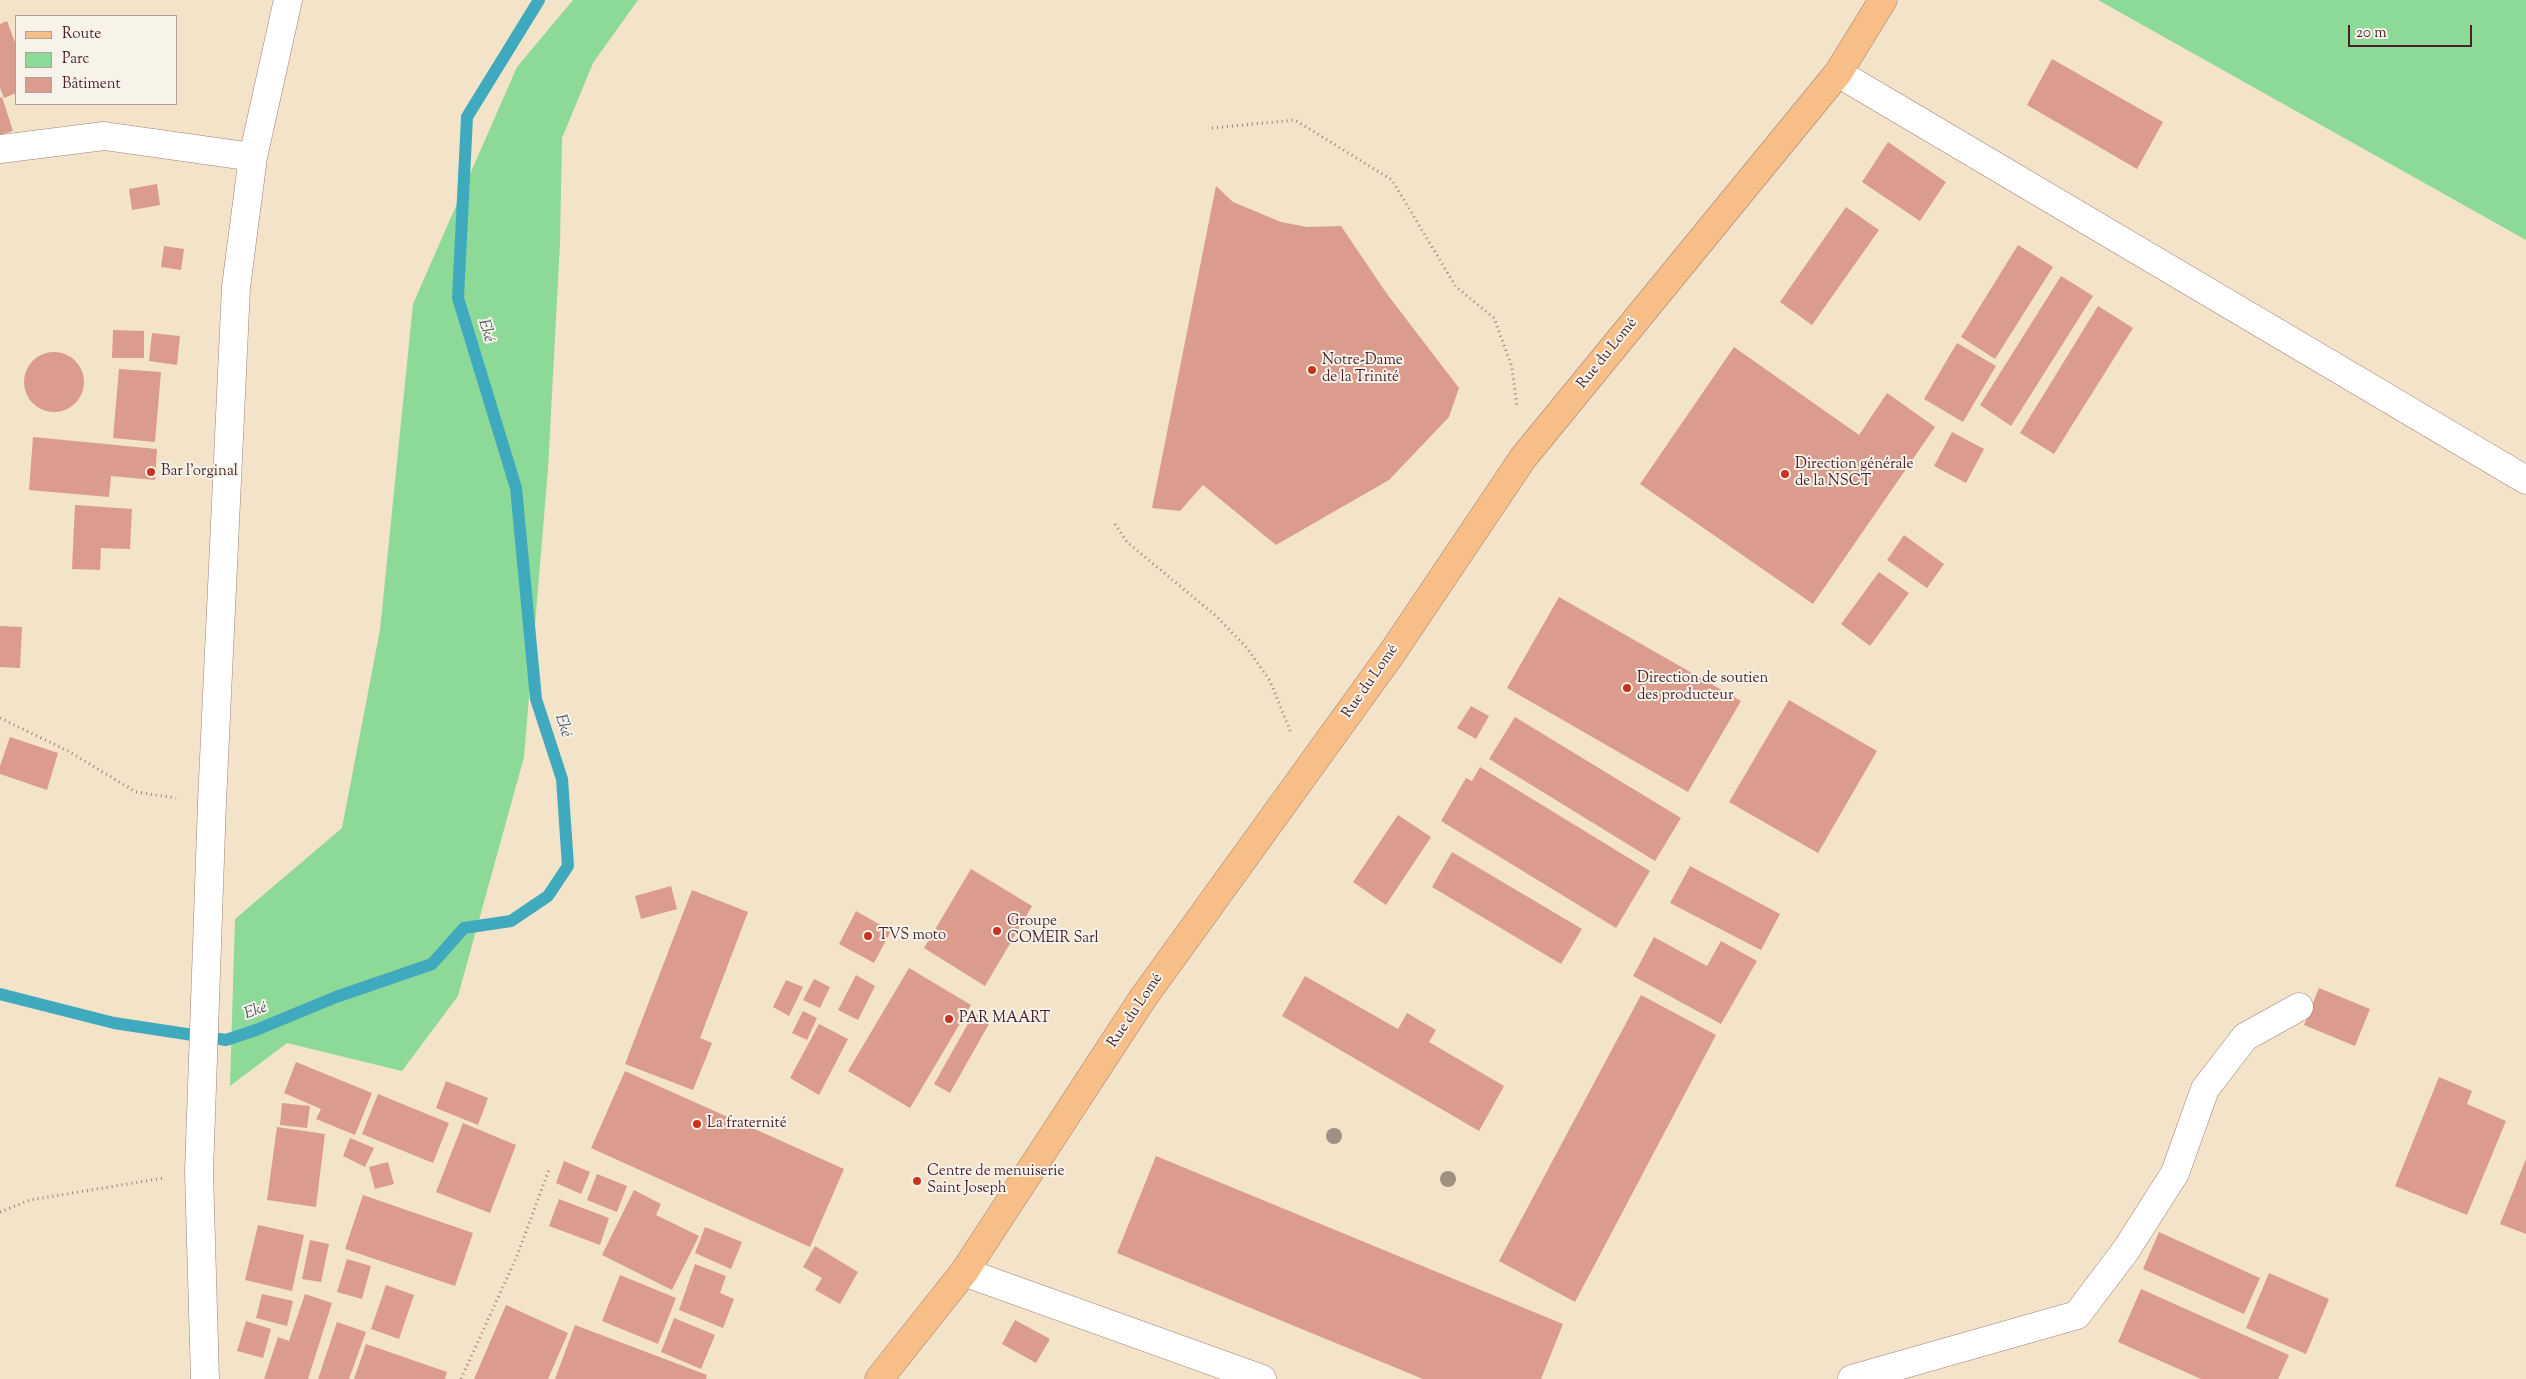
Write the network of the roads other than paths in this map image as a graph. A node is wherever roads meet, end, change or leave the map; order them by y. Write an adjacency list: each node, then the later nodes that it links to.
1 (288, 0): 5 (street)
2 (1883, 0): 3 (main road, Rue du Lomé)
3 (1838, 73): 6 (street); 8 (main road, Rue du Lomé)
4 (0, 149): 5 (street)
5 (253, 157): 9 (street)
6 (2526, 480)
7 (2299, 1007): 12 (street)
8 (964, 1272): 10 (main road, Rue du Lomé); 11 (street)
9 (205, 1379)
10 (879, 1379)
11 (1262, 1379)
12 (1852, 1379)

